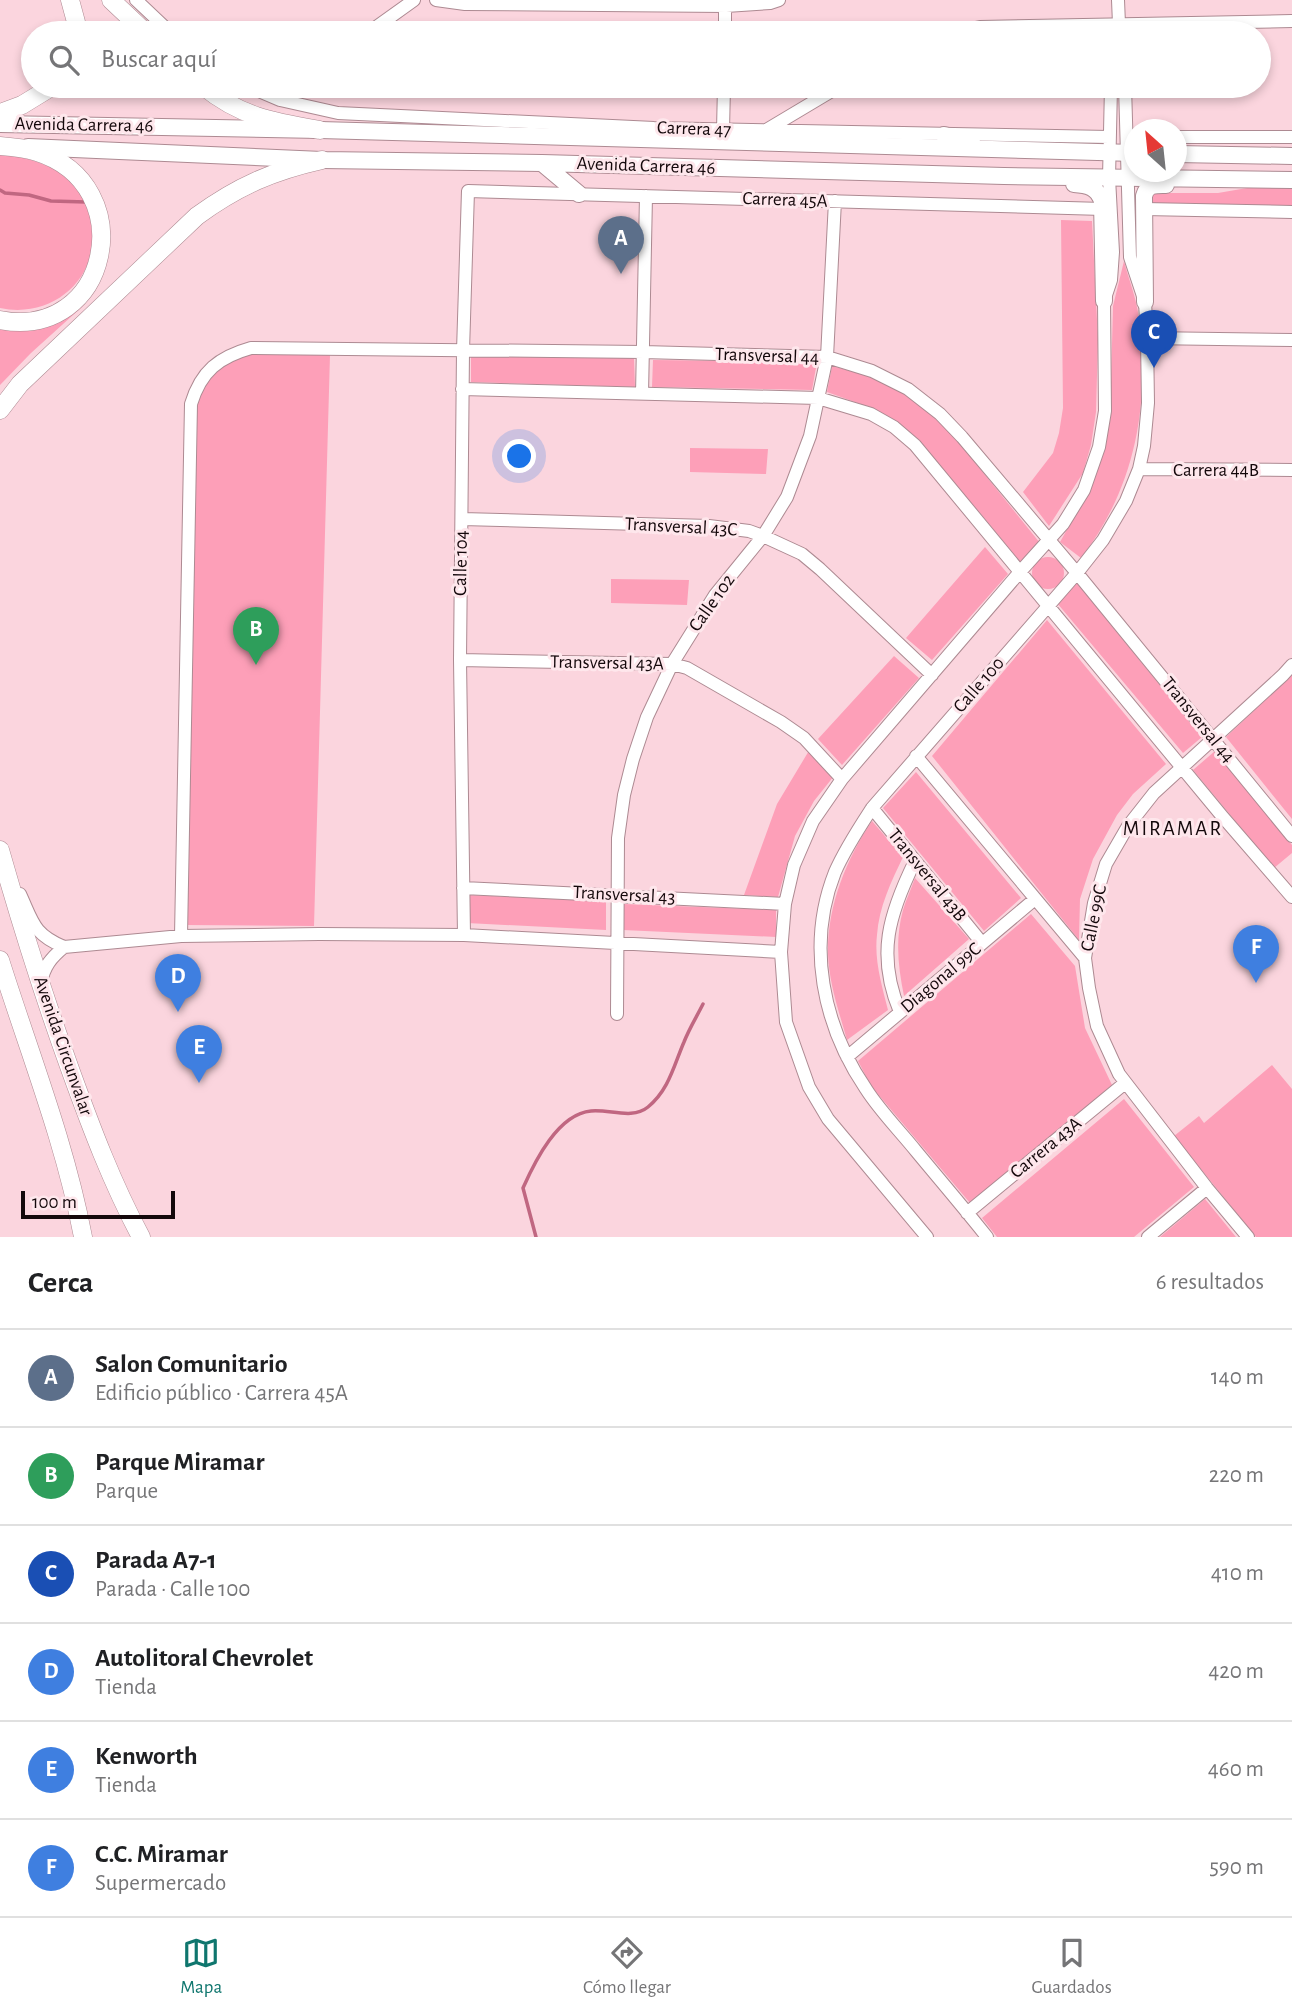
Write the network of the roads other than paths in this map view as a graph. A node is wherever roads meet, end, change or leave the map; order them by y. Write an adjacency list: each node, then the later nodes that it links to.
1 (70, 0): 9 (highway)
2 (111, 0): 10 (highway)
3 (136, 0): 11 (street)
4 (414, 0): 12 (street)
5 (436, 0): 8 (street)
6 (779, 0): 8 (street)
7 (1118, 0): 14 (street)
8 (725, 3): 13 (street)
9 (76, 21)
10 (133, 21)
11 (158, 21)
12 (385, 21)
13 (725, 21)
14 (1118, 21)
15 (1292, 22): 16 (street)
16 (1271, 23)
17 (33, 98): 26 (highway)
18 (221, 98): 30 (highway)
19 (275, 98): 25 (street, Carrera 47)
20 (283, 98): 25 (street)
21 (724, 98): 31 (street)
22 (820, 98): 32 (street)
23 (1111, 98): 37 (street)
24 (1126, 98): 27 (street, Calle 100)
25 (280, 100): 29 (street, Carrera 47)
26 (0, 113)
27 (1128, 119)
28 (0, 124): 30 (main road, Avenida Carrera 46)
29 (654, 128): 31 (street, Carrera 47); 36 (main road)
30 (320, 130): 36 (main road, Avenida Carrera 46)
31 (723, 130): 32 (street, Carrera 47)
32 (767, 130): 33 (street, Carrera 47)
33 (944, 135): 37 (street, Carrera 47); 40 (main road)
34 (1187, 137): 35 (street)
35 (1292, 137)
36 (590, 138): 40 (main road, Avenida Carrera 46)
37 (1109, 145): 39 (main road, Avenida Carrera 46); 40 (main road, Avenida Carrera 46); 46 (street)
38 (0, 146): 43 (main road, Avenida Carrera 46); 61 (highway)
39 (1124, 146)
40 (998, 149)
41 (1187, 154): 42 (main road)
42 (1292, 156)
43 (323, 160): 44 (main road, Avenida Carrera 46); 70 (highway)
44 (542, 163): 45 (main road, Avenida Carrera 46); 53 (main road)
45 (1004, 176): 46 (main road, Avenida Carrera 46); 56 (main road)
46 (1109, 178): 47 (main road, Avenida Carrera 46); 59 (street)
47 (1124, 178)
48 (1187, 179): 49 (main road, Avenida Carrera 46)
49 (1243, 180): 50 (main road, Avenida Carrera 46); 57 (main road)
50 (1292, 180)
51 (1127, 182): 60 (street, Calle 100)
52 (468, 191): 53 (street, Carrera 45A); 64 (street, Calle 104)
53 (579, 194): 54 (street, Carrera 45A)
54 (646, 196): 55 (street, Carrera 45A); 65 (street)
55 (835, 201): 56 (street, Carrera 45A); 66 (street, Calle 102)
56 (1103, 209): 59 (main road)
57 (1144, 209): 58 (street); 60 (main road)
58 (1292, 212)
59 (1104, 301): 75 (street)
60 (1145, 302): 62 (street, Calle 100)
61 (0, 320)
62 (1147, 338): 63 (street); 71 (street, Calle 100)
63 (1292, 340)
64 (463, 351): 65 (street, Transversal 44); 67 (street, Calle 104); 96 (street, Transversal 44)
65 (643, 352): 66 (street, Transversal 44); 68 (street)
66 (827, 357): 69 (street, Calle 102); 75 (street, Transversal 44)
67 (462, 389): 68 (street); 73 (street, Calle 104)
68 (642, 394): 69 (street)
69 (818, 398): 74 (street, Calle 102); 76 (street)
70 (0, 410)
71 (1139, 469): 72 (street, Carrera 44B); 77 (street, Calle 100)
72 (1292, 470)
73 (462, 519): 74 (street, Transversal 43C); 79 (street, Calle 104)
74 (763, 536): 80 (street, Calle 102); 82 (street, Transversal 43C)
75 (1049, 540): 76 (street); 77 (street, Transversal 44)
76 (1019, 573): 78 (street); 82 (street)
77 (1077, 573): 78 (street, Calle 100); 83 (street, Transversal 44)
78 (1048, 606): 84 (street, Calle 100); 85 (street)
79 (460, 660): 80 (street, Transversal 43A); 91 (street, Calle 104)
80 (672, 664): 86 (street, Transversal 43A); 92 (street, Calle 102)
81 (1292, 665): 83 (street, Calle 99C)
82 (932, 675): 86 (street)
83 (1212, 740): 85 (street, Calle 99C); 88 (street, Transversal 44)
84 (916, 756): 87 (street, Calle 100); 94 (street)
85 (1181, 767): 93 (street); 102 (street, Calle 99C)
86 (842, 779): 95 (street)
87 (872, 808): 90 (street, Transversal 43B); 107 (street, Calle 100)
88 (1292, 836)
89 (1, 852): 100 (street); 104 (highway, Avenida Circunvalar)
90 (915, 861): 98 (street, Transversal 43B); 105 (street)
91 (463, 888): 92 (street, Transversal 43); 97 (street, Calle 104)
92 (617, 895): 95 (street, Transversal 43); 99 (street, Calle 102)
93 (1292, 897)
94 (1035, 899): 98 (street, Diagonal 99C); 102 (street)
95 (785, 904): 101 (street)
96 (181, 936): 97 (street); 100 (street)
97 (464, 936): 99 (street)
98 (982, 943): 105 (street, Diagonal 99C)
99 (617, 944): 101 (street); 106 (street, Calle 102)
100 (64, 947): 104 (street)
101 (781, 951): 113 (street)
102 (1085, 958): 108 (street, Calle 99C)
103 (0, 960): 111 (highway, Avenida Circunvalar)
104 (40, 985): 112 (highway, Avenida Circunvalar)
105 (901, 1012): 107 (street, Diagonal 99C)
106 (617, 1014)
107 (847, 1057): 110 (street, Calle 100)
108 (1125, 1083): 109 (street, Calle 99C); 110 (street, Carrera 43A)
109 (1207, 1188): 115 (street); 116 (street, Calle 99C)
110 (967, 1213): 114 (street, Calle 100)
111 (83, 1237)
112 (141, 1237)
113 (927, 1237)
114 (987, 1237)
115 (1148, 1237)
116 (1248, 1237)

